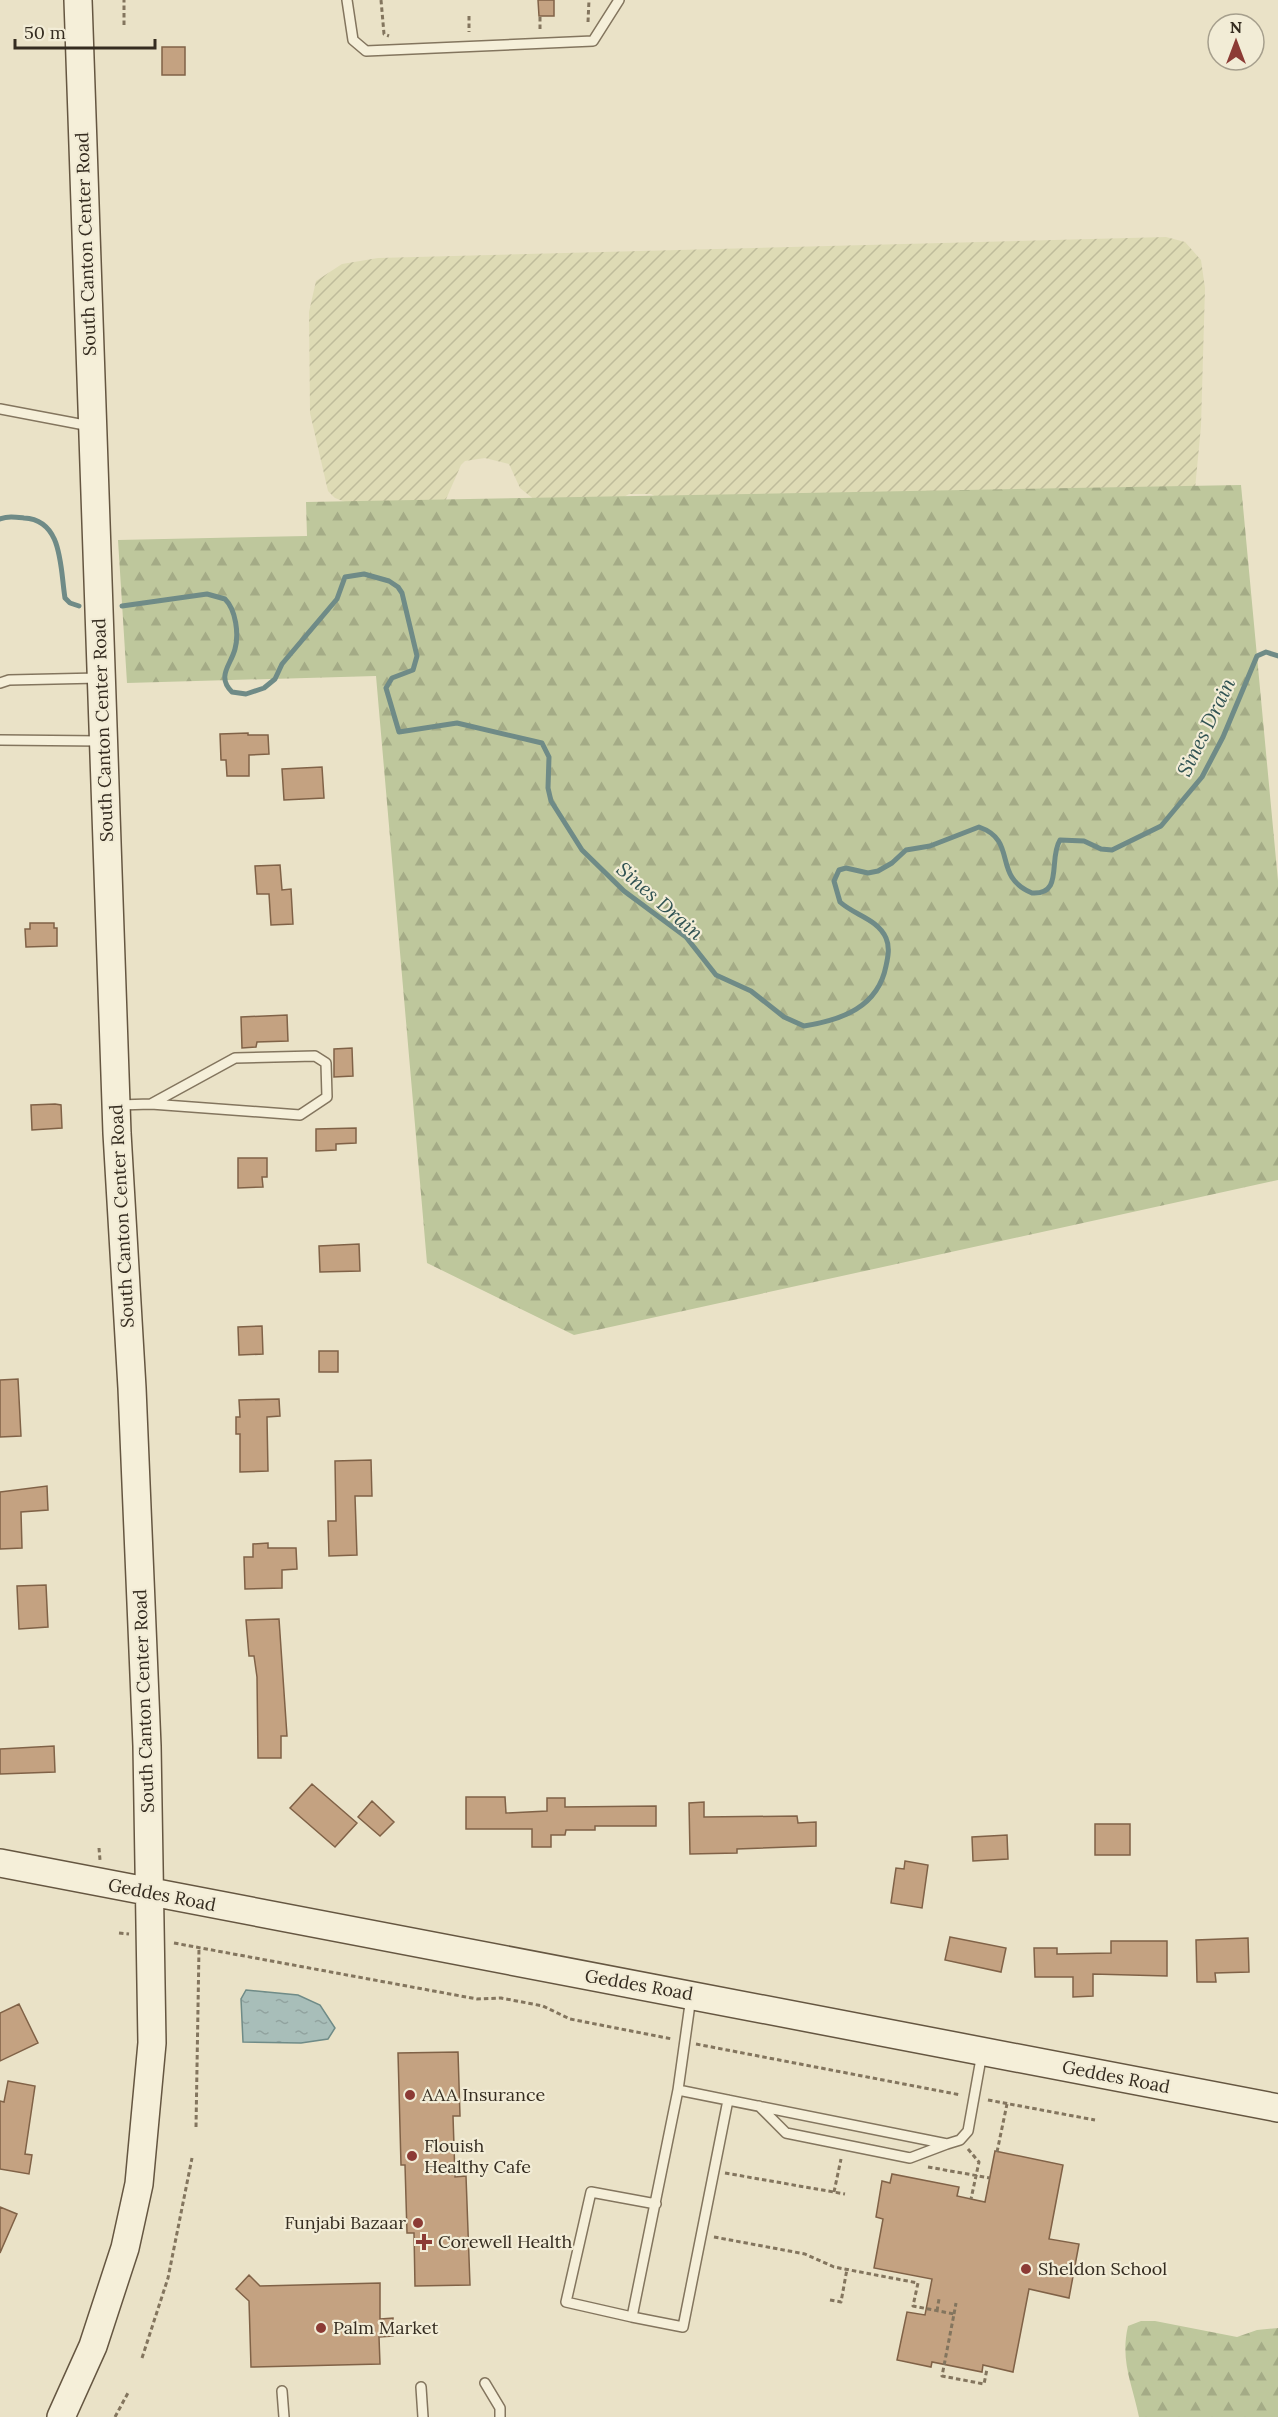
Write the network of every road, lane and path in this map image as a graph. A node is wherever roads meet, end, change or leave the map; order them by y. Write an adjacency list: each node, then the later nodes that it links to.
1 (78, 0): 17 (main road, South Canton Center Road)
2 (124, 0): 9 (path)
3 (347, 0): 6 (lane)
4 (381, 0): 15 (path)
5 (590, 0): 10 (path)
6 (619, 0)
7 (469, 16): 14 (path)
8 (540, 17): 13 (path)
9 (124, 25)
10 (582, 27)
11 (549, 29): 13 (path)
12 (528, 30): 13 (path)
13 (540, 30)
14 (458, 33)
15 (399, 35)
16 (0, 409): 17 (lane)
17 (93, 427): 18 (main road, South Canton Center Road)
18 (101, 678): 19 (lane); 21 (main road, South Canton Center Road)
19 (0, 683)
20 (0, 740): 21 (lane)
21 (103, 741): 23 (main road, South Canton Center Road)
22 (152, 1104): 22 (lane); 23 (lane)
23 (116, 1105): 25 (main road, South Canton Center Road)
24 (0, 1863): 25 (main road, Geddes Road)
25 (150, 1893): 28 (main road, Geddes Road); 63 (main road, South Canton Center Road)
26 (188, 1946): 27 (path)
27 (199, 1948): 29 (path); 38 (path)
28 (691, 1995): 29 (lane); 30 (main road, Geddes Road)
29 (685, 2042): 31 (lane); 32 (path)
30 (982, 2051): 32 (lane); 36 (main road, Geddes Road)
31 (678, 2090): 33 (lane); 48 (lane)
32 (975, 2097): 34 (path); 39 (lane)
33 (728, 2100): 35 (lane); 49 (lane)
34 (1007, 2104): 37 (path); 41 (path)
35 (759, 2106): 39 (lane); 39 (lane)
36 (1278, 2108)
37 (1095, 2120)
38 (196, 2127)
39 (947, 2144)
40 (968, 2149): 47 (path)
41 (997, 2152)
42 (842, 2155): 45 (path)
43 (192, 2158): 57 (path)
44 (729, 2174): 45 (path)
45 (834, 2192): 46 (path)
46 (845, 2194)
47 (971, 2199)
48 (656, 2204): 56 (lane); 56 (lane)
49 (702, 2235): 50 (path); 56 (lane)
50 (847, 2269): 51 (path); 54 (path)
51 (830, 2300)
52 (939, 2300): 54 (path)
53 (956, 2303): 55 (path)
54 (937, 2311): 55 (path)
55 (954, 2314): 58 (path)
56 (632, 2317)
57 (142, 2358)
58 (987, 2369)
59 (485, 2383): 67 (lane)
60 (421, 2387): 66 (lane)
61 (129, 2391): 64 (path)
62 (282, 2391): 65 (lane)
63 (61, 2417)
64 (115, 2417)
65 (284, 2417)
66 (423, 2417)
67 (500, 2417)

